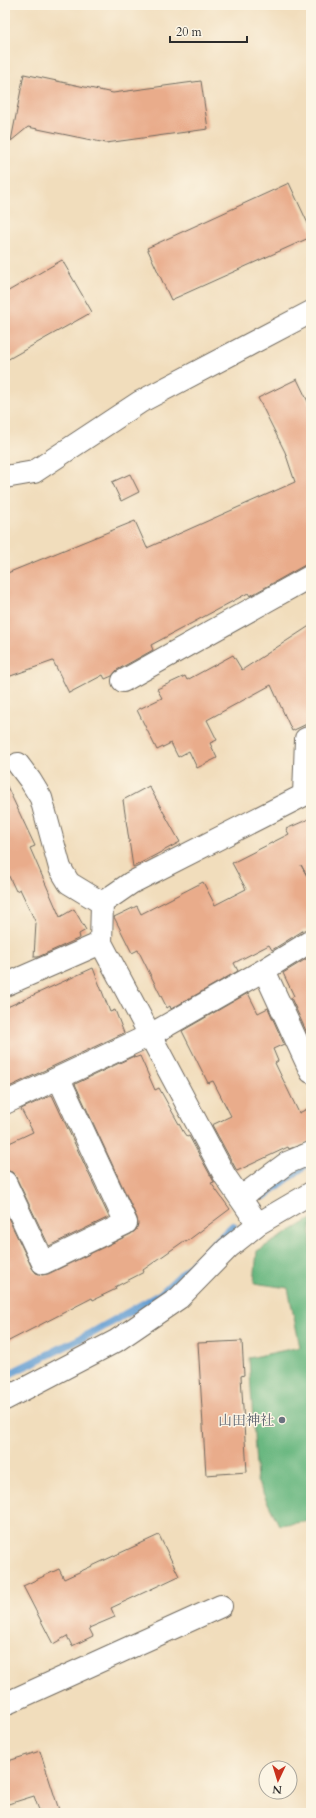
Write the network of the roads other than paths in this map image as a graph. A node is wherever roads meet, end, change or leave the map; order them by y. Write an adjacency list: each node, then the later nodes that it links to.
1 (311, 312): 2 (street)
2 (5, 477)
3 (311, 576): 4 (street)
4 (123, 681)
5 (311, 737): 7 (street)
6 (18, 764): 8 (street)
7 (307, 794): 8 (street)
8 (102, 903): 10 (street)
9 (311, 941): 11 (street)
10 (101, 943): 12 (street); 13 (street)
11 (264, 970): 13 (street); 14 (street)
12 (5, 985)
13 (150, 1035): 15 (street); 20 (street)
14 (311, 1072)
15 (59, 1079): 16 (street); 18 (street)
16 (5, 1103)
17 (311, 1153): 20 (street)
18 (5, 1182)
19 (311, 1193): 21 (street)
20 (240, 1198): 21 (street)
21 (258, 1224): 22 (street)
22 (5, 1399)
23 (221, 1606): 24 (street)
24 (5, 1704)

